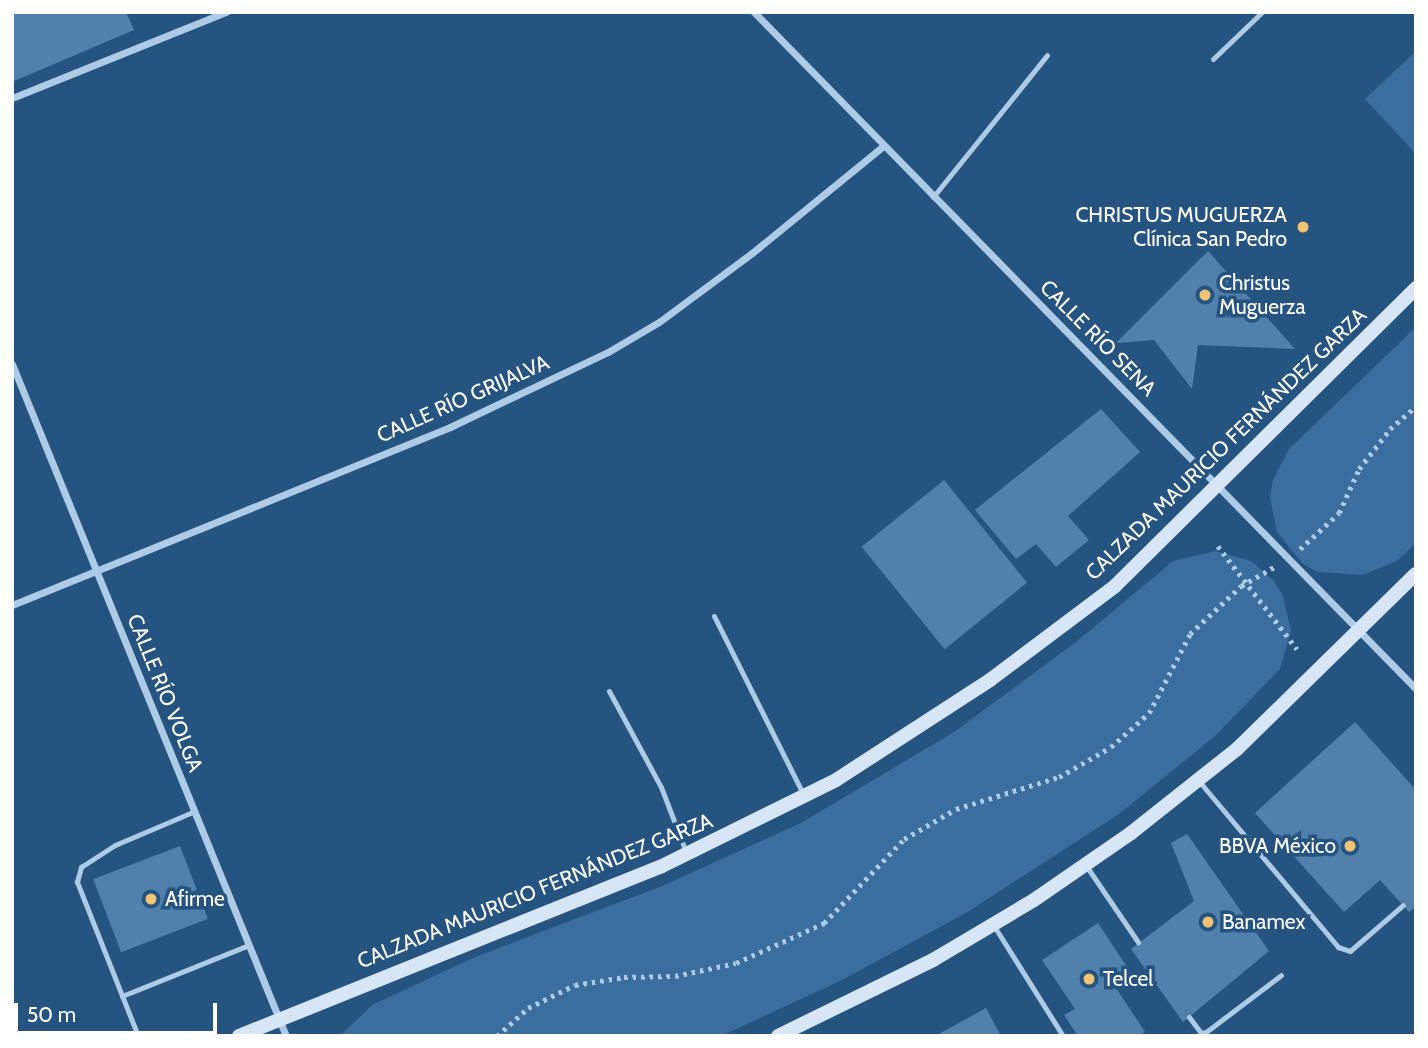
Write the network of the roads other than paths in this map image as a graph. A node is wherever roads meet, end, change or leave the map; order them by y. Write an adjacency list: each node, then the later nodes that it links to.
1 (226, 12): 6 (street)
2 (754, 12): 7 (street, CALLE RÍO SENA)
3 (1262, 12): 5 (lane)
4 (1047, 55): 8 (lane)
5 (1213, 59)
6 (12, 98)
7 (883, 146): 8 (street, CALLE RÍO SENA); 12 (street, CALLE RÍO GRIJALVA)
8 (933, 197): 11 (street, CALLE RÍO SENA)
9 (1416, 288): 11 (main road, CALZADA MAURICIO FERNÁNDEZ GARZA)
10 (12, 364): 12 (street, CALLE RÍO VOLGA)
11 (1217, 485): 16 (street, CALLE RÍO SENA); 20 (main road, CALZADA MAURICIO FERNÁNDEZ GARZA)
12 (96, 571): 14 (street, CALLE RÍO GRIJALVA); 21 (street, CALLE RÍO VOLGA)
13 (1416, 573): 16 (main road)
14 (12, 605)
15 (713, 616): 20 (lane)
16 (1359, 631): 17 (street, CALLE RÍO SENA); 19 (main road)
17 (1416, 689)
18 (609, 691): 22 (lane)
19 (1198, 780): 23 (main road); 24 (lane)
20 (804, 796): 22 (main road, CALZADA MAURICIO FERNÁNDEZ GARZA)
21 (195, 811): 27 (street, CALLE RÍO VOLGA); 29 (lane)
22 (687, 855): 31 (main road, CALZADA MAURICIO FERNÁNDEZ GARZA)
23 (1085, 865): 25 (main road); 26 (lane)
24 (1403, 905)
25 (993, 924): 35 (main road); 36 (lane)
26 (1138, 942)
27 (249, 945): 29 (lane); 31 (street, CALLE RÍO VOLGA)
28 (1281, 975): 30 (lane)
29 (122, 996): 32 (lane)
30 (1189, 1017)
31 (279, 1020): 33 (main road, CALZADA MAURICIO FERNÁNDEZ GARZA); 34 (street, CALLE RÍO VOLGA)
32 (138, 1036)
33 (239, 1036)
34 (286, 1036)
35 (778, 1036)
36 (1063, 1036)

